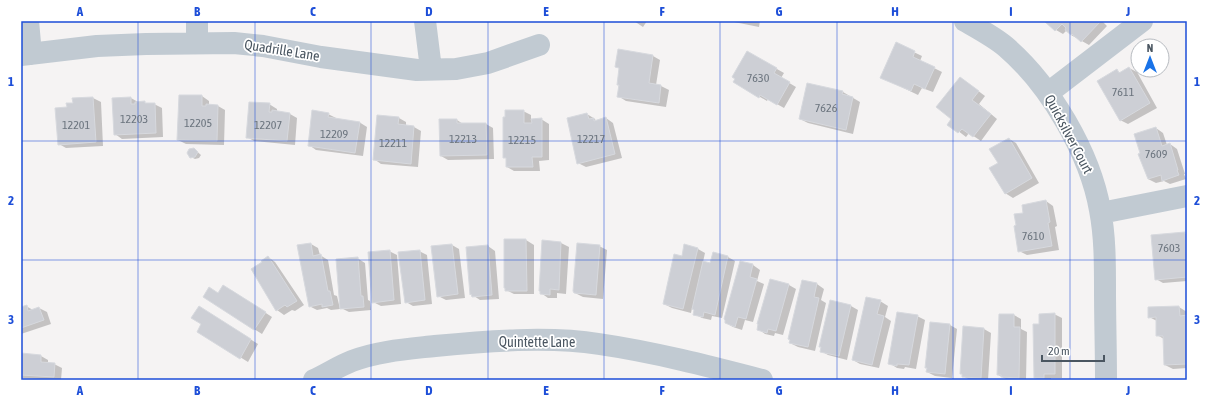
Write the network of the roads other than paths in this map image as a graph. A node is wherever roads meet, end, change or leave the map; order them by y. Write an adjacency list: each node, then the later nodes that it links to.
1 (28, 21): 8 (street)
2 (197, 21): 6 (street)
3 (425, 21): 9 (street)
4 (965, 21): 10 (street, Quicksilver Court)
5 (1142, 21): 10 (street)
6 (197, 43): 8 (street, Quadrille Lane); 9 (street, Quadrille Lane)
7 (539, 45): 9 (street, Quadrille Lane)
8 (26, 55)
9 (431, 69)
10 (1048, 93): 12 (street, Quicksilver Court)
11 (1187, 196): 12 (street)
12 (1101, 213): 15 (street, Quicksilver Court)
13 (314, 380): 14 (street, Quintette Lane)
14 (762, 380)
15 (1106, 380)

